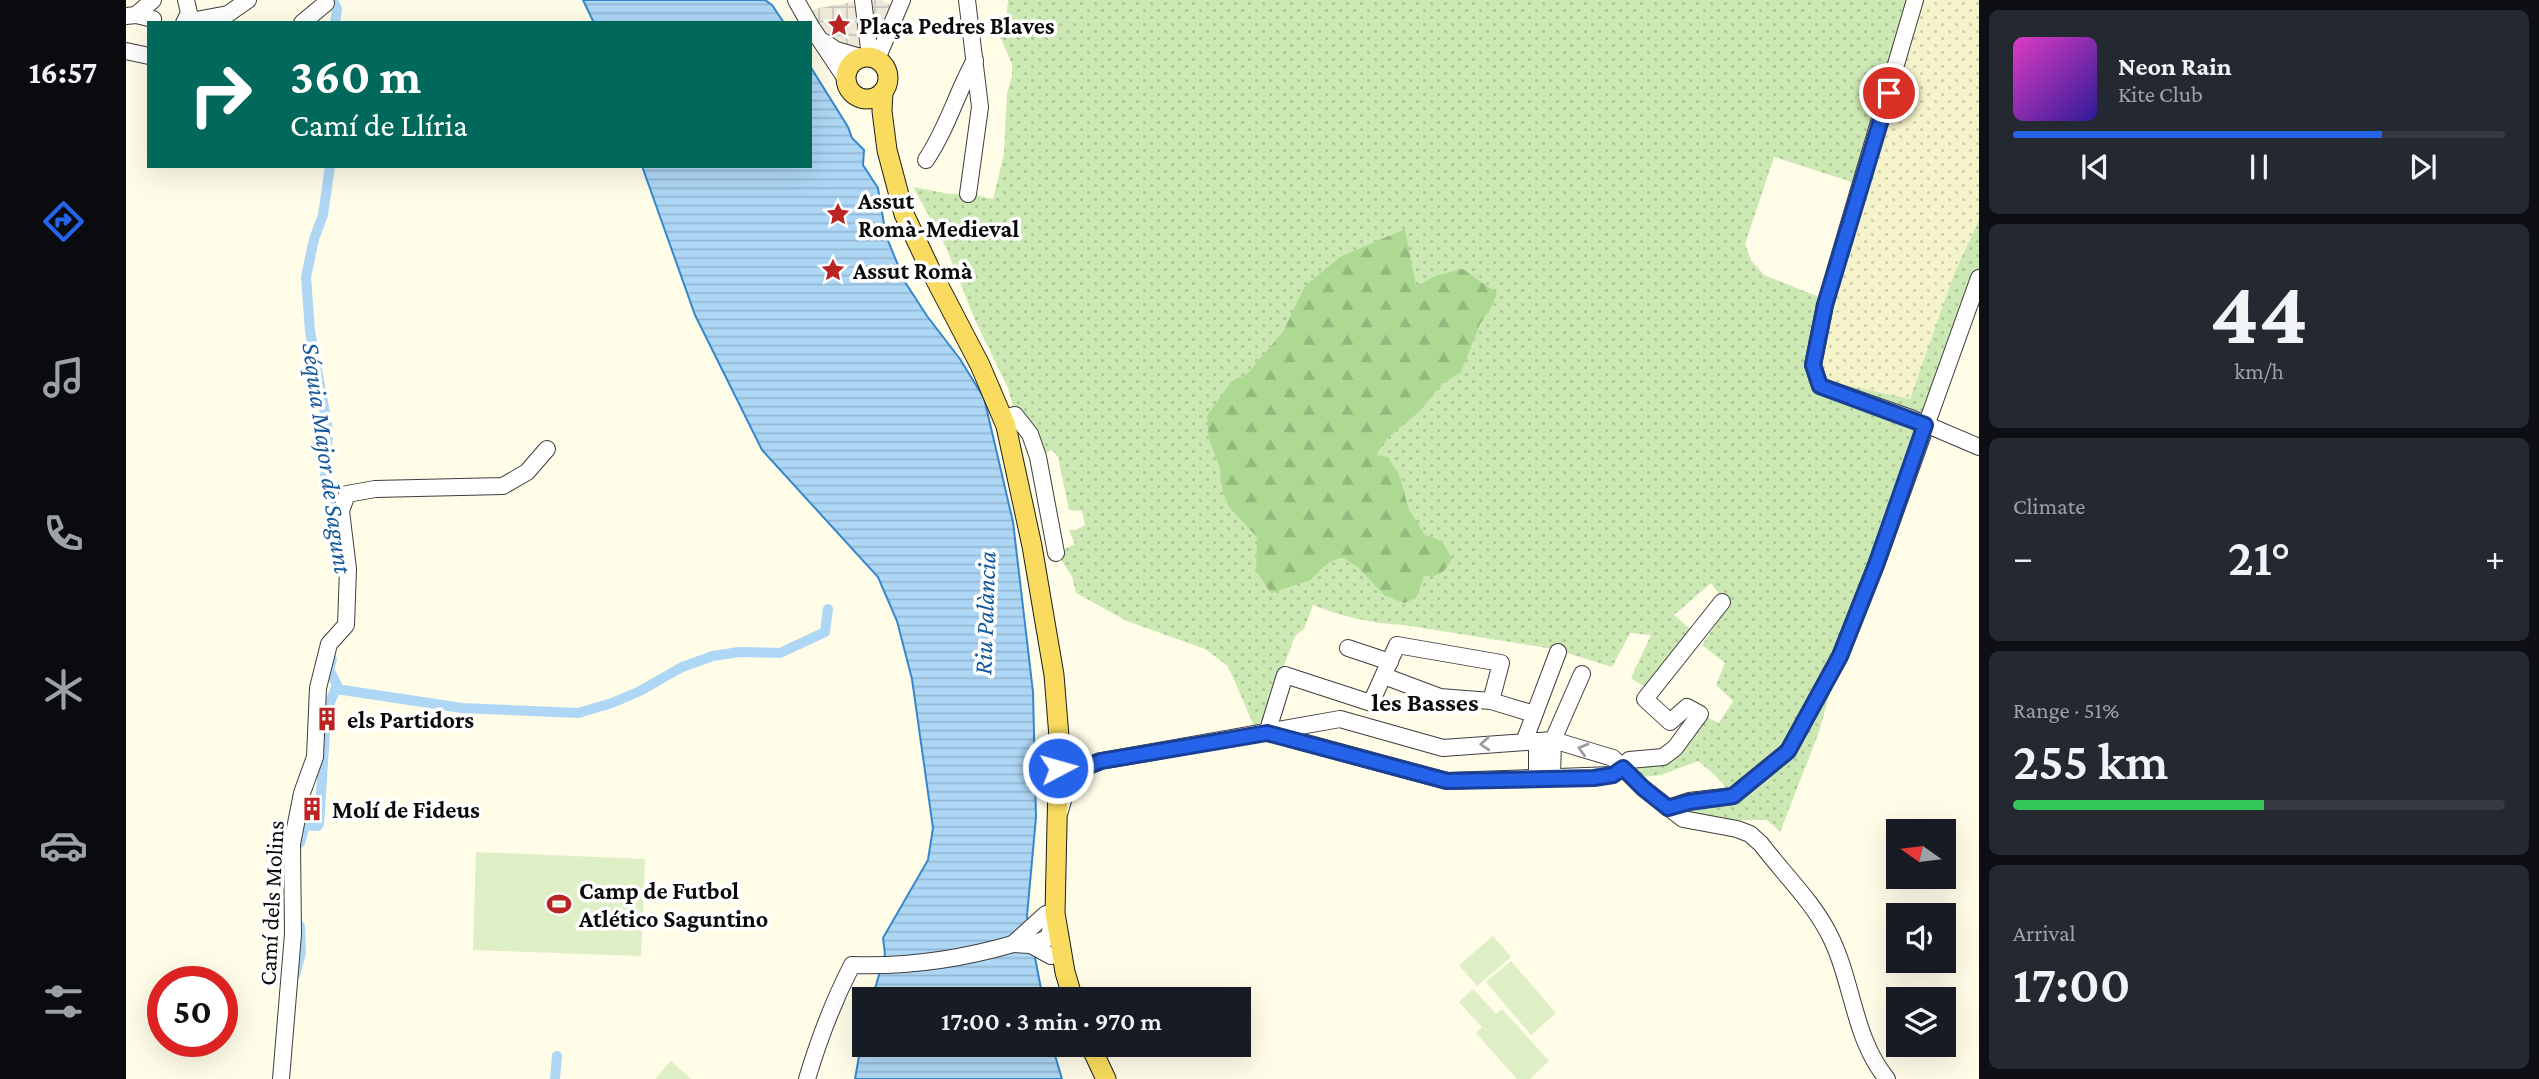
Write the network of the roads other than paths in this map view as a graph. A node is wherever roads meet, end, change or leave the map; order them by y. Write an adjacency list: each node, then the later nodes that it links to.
1 (248, 0): 9 (street)
2 (796, 0): 12 (street)
3 (863, 0): 16 (street)
4 (902, 0): 16 (street)
5 (967, 0): 17 (street)
6 (1915, 0): 26 (street)
7 (326, 3): 11 (street)
8 (153, 11): 10 (street)
9 (186, 13)
10 (131, 16)
11 (304, 21)
12 (808, 21)
13 (813, 29): 16 (street); 18 (street)
14 (126, 51): 15 (street)
15 (147, 56)
16 (869, 58): 18 (main road); 19 (main road)
17 (975, 60): 22 (street); 23 (street)
18 (846, 79): 20 (main road)
19 (883, 92): 20 (main road); 21 (main road)
20 (863, 99): 21 (main road)
21 (887, 149): 25 (main road)
22 (926, 160)
23 (968, 194)
24 (1979, 278): 26 (street)
25 (1002, 418): 29 (street); 38 (main road)
26 (1925, 425): 27 (street); 46 (street)
27 (1979, 447)
28 (547, 449): 53 (street, Camí dels Molins)
29 (1056, 553)
30 (1722, 602): 44 (street)
31 (1348, 648): 33 (street)
32 (1558, 652): 36 (street)
33 (1387, 669): 35 (street); 35 (street); 39 (street)
34 (1582, 674): 40 (street)
35 (1491, 701): 36 (street)
36 (1534, 714): 40 (street)
37 (1340, 719): 39 (street); 40 (street, one-way to 37); 41 (street)
38 (1053, 733): 42 (street); 43 (main road); 47 (main road)
39 (1267, 733): 41 (street); 42 (street)
40 (1538, 741): 44 (street, one-way to 40); 45 (street)
41 (1332, 749): 45 (street)
42 (1081, 763): 43 (main road); 47 (street)
43 (1058, 768): 47 (main road)
44 (1623, 768): 45 (street); 46 (street)
45 (1544, 778)
46 (1668, 808): 56 (street)
47 (1053, 838): 48 (main road); 48 (street); 49 (main road)
48 (1039, 943): 49 (street); 50 (main road); 54 (street)
49 (1065, 972): 51 (main road)
50 (1064, 987)
51 (1068, 987)
52 (1096, 1057): 55 (main road)
53 (281, 1079)
54 (807, 1079)
55 (1106, 1079)
56 (1887, 1079)

